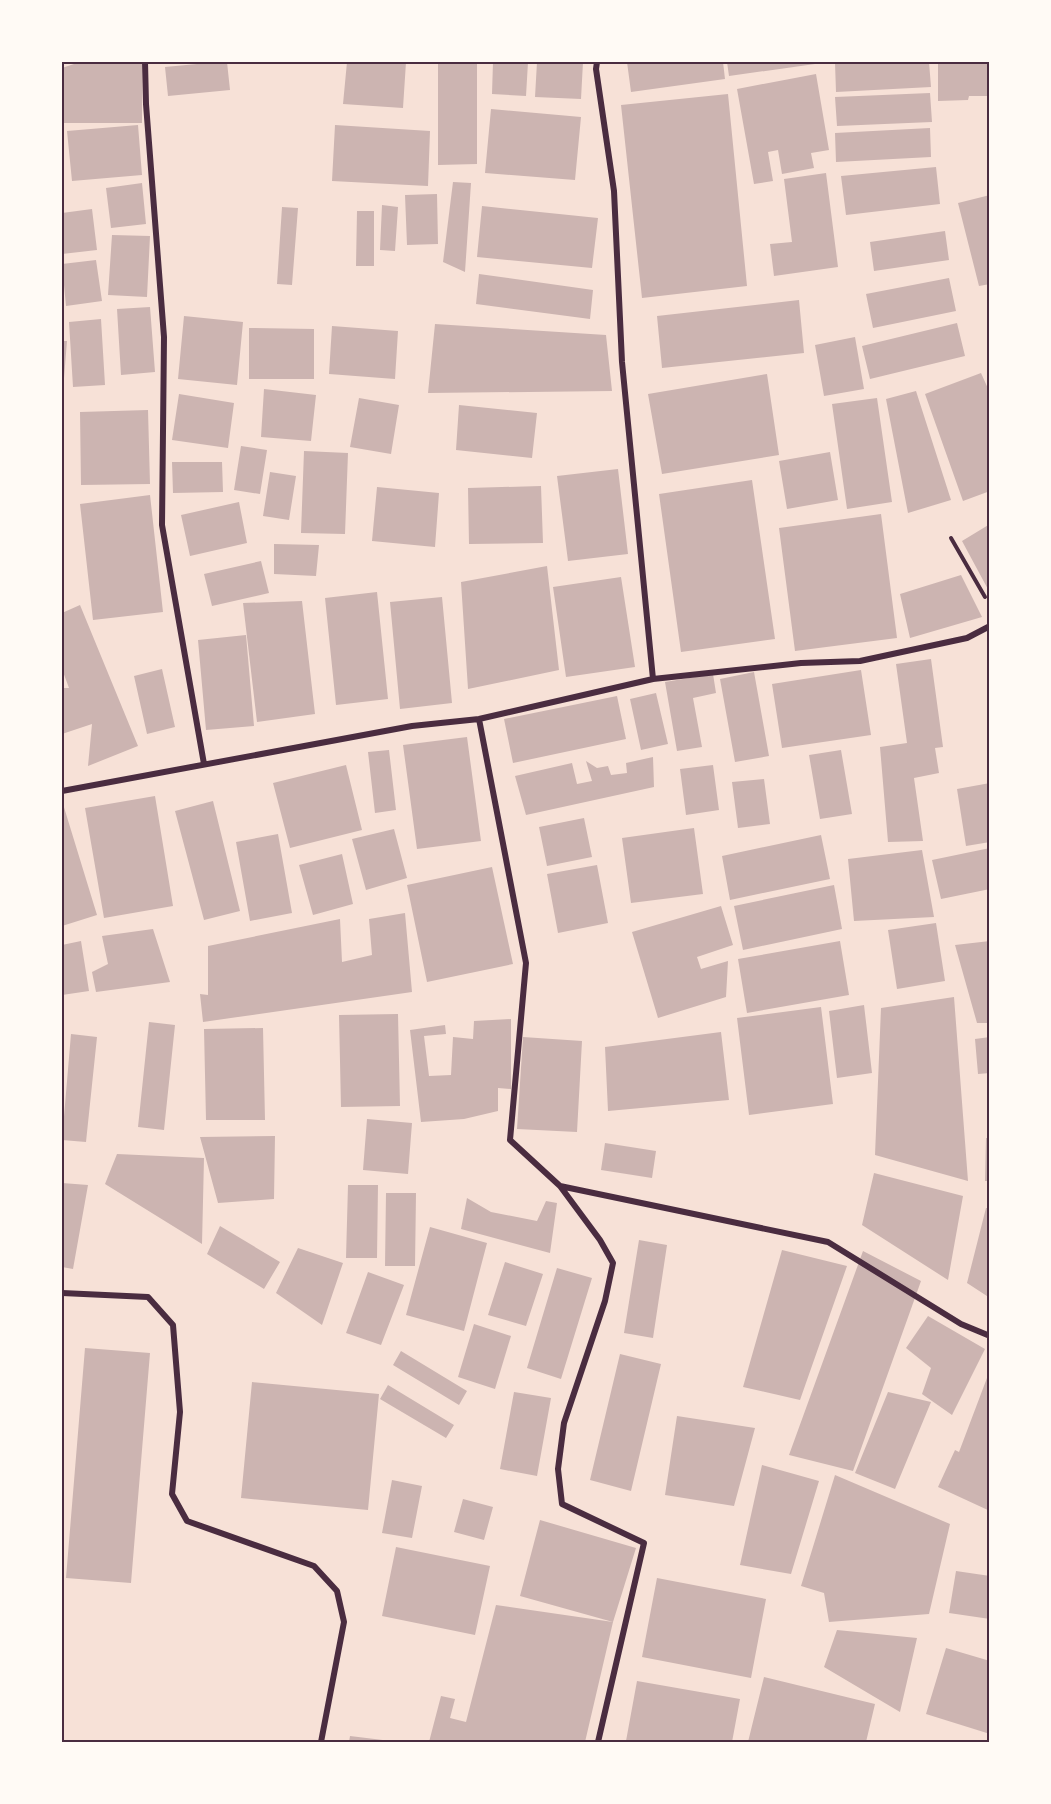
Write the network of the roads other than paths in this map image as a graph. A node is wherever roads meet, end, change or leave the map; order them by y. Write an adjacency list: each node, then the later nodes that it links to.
1 (146, 62): 6 (street)
2 (597, 62): 4 (street)
3 (990, 626): 4 (street)
4 (653, 679): 5 (street)
5 (479, 720): 6 (street); 8 (street)
6 (204, 764): 7 (street)
7 (62, 791)
8 (560, 1186): 10 (street); 12 (street)
9 (62, 1293): 11 (street)
10 (990, 1336)
11 (321, 1743)
12 (598, 1743)

